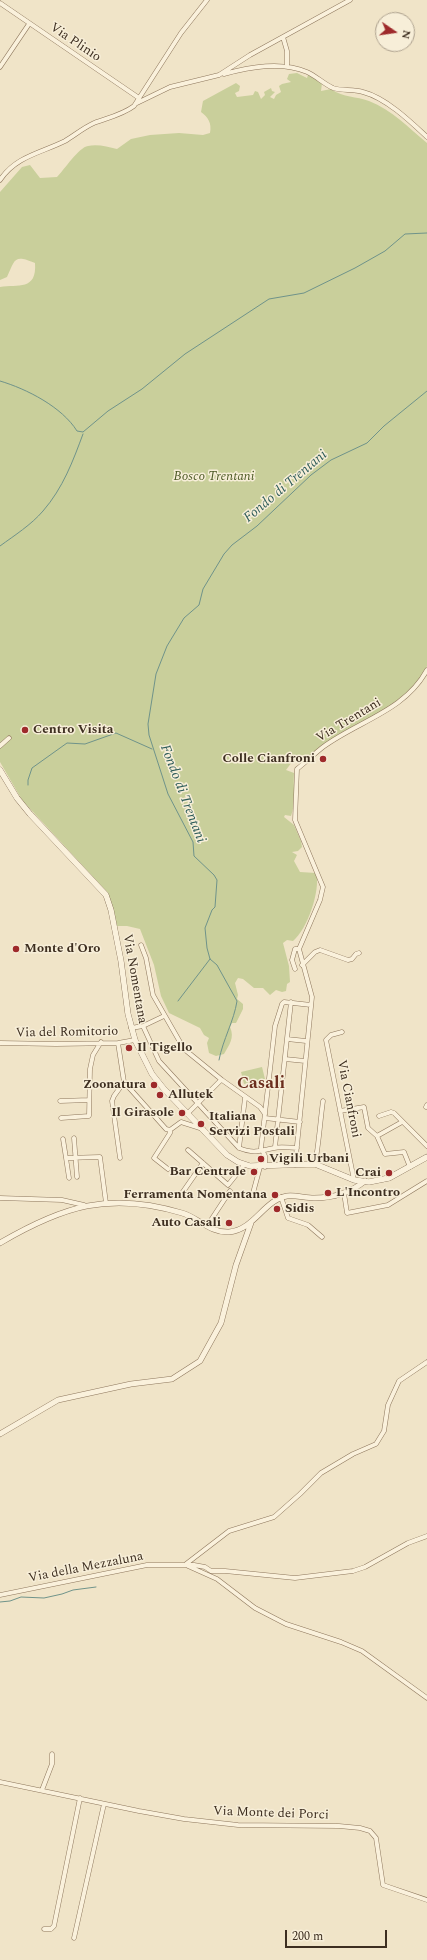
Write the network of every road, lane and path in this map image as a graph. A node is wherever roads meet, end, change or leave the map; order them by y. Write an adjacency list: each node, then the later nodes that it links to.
1 (7, 0): 4 (street)
2 (206, 0): 10 (street)
3 (350, 0): 6 (street)
4 (2, 4): 5 (street, Via Plinio)
5 (29, 24): 8 (street); 10 (street, Via Plinio)
6 (283, 37): 7 (street); 9 (street)
7 (287, 66): 9 (street); 12 (street)
8 (0, 67)
9 (219, 75): 11 (street)
10 (139, 98): 11 (street)
11 (136, 104): 13 (street)
12 (427, 138)
13 (0, 180)
14 (427, 670): 19 (street, Via Trentani)
15 (9, 738): 16 (street)
16 (0, 746)
17 (0, 771): 27 (main road, Via Nomentana)
18 (141, 945): 25 (street)
19 (299, 949): 21 (street); 22 (street, Via Trentani)
20 (359, 953): 21 (street)
21 (302, 965): 24 (street)
22 (295, 969)
23 (291, 1002): 24 (street); 29 (street); 46 (street)
24 (311, 1005): 31 (street)
25 (164, 1016): 26 (street); 37 (street)
26 (142, 1026): 27 (street); 43 (street)
27 (131, 1028): 30 (main road, Via Nomentana)
28 (342, 1032): 44 (street, Via Cianfroni)
29 (287, 1039): 31 (street); 35 (street)
30 (135, 1040): 33 (street, Via del Romitorio); 45 (main road, Via Nomentana)
31 (306, 1041): 36 (street)
32 (101, 1042): 33 (street, Via del Romitorio); 34 (street, Via del Romitorio); 40 (street)
33 (118, 1043): 38 (street)
34 (0, 1044)
35 (285, 1059): 36 (street); 49 (street)
36 (305, 1061): 50 (street)
37 (221, 1080): 39 (street); 43 (street)
38 (124, 1082): 53 (street); 66 (street)
39 (245, 1098): 46 (street); 59 (street)
40 (90, 1100): 41 (street); 48 (street)
41 (60, 1101)
42 (323, 1101): 69 (street)
43 (197, 1104): 45 (street); 59 (street)
44 (340, 1111): 54 (street); 76 (street, Via Cianfroni)
45 (187, 1114): 52 (main road, Via Nomentana)
46 (265, 1116): 49 (street); 62 (street)
47 (379, 1116): 51 (street)
48 (61, 1118)
49 (278, 1120): 50 (street); 58 (street)
50 (300, 1122): 60 (street)
51 (402, 1122): 54 (street); 57 (street)
52 (203, 1129): 53 (street); 68 (main road, Via Nomentana)
53 (170, 1130): 73 (street)
54 (377, 1136): 72 (street)
55 (74, 1138): 63 (street)
56 (63, 1139): 65 (street)
57 (427, 1146)
58 (275, 1147): 60 (street); 62 (street)
59 (239, 1148): 62 (street)
60 (297, 1148): 70 (street)
61 (188, 1150): 67 (street)
62 (263, 1152): 71 (street)
63 (76, 1157): 65 (street); 74 (street); 85 (street)
64 (427, 1157): 72 (main road, Via Nomentana)
65 (66, 1158): 75 (street)
66 (120, 1158)
67 (202, 1163): 68 (street); 82 (street)
68 (244, 1164): 71 (main road, Via Nomentana)
69 (315, 1164): 70 (main road, Via Nomentana); 76 (main road, Via Nomentana)
70 (295, 1165): 71 (main road, Via Nomentana)
71 (262, 1167): 80 (street)
72 (410, 1167): 77 (main road, Via Nomentana)
73 (168, 1169)
74 (77, 1177)
75 (69, 1178)
76 (354, 1180): 77 (main road, Via Nomentana)
77 (365, 1181): 81 (street)
78 (427, 1181): 81 (street)
79 (230, 1191): 88 (street)
80 (253, 1192)
81 (344, 1193): 83 (street)
82 (180, 1196)
83 (281, 1197): 87 (street); 89 (street)
84 (0, 1198): 86 (street)
85 (106, 1203): 86 (street); 88 (street)
86 (84, 1205): 90 (street)
87 (251, 1223): 88 (street); 92 (street)
88 (207, 1226)
89 (322, 1237)
90 (0, 1243)
91 (427, 1362): 94 (street)
92 (0, 1434)
93 (427, 1536): 94 (street)
94 (186, 1564): 95 (street, Via della Mezzaluna); 96 (street, Via della Mezzaluna)
95 (0, 1595)
96 (427, 1698)
97 (52, 1754): 99 (street)
98 (0, 1782): 99 (street, Via Monte dei Porci)
99 (42, 1790): 100 (street, Via Monte dei Porci)
100 (80, 1798): 101 (street, Via Monte dei Porci); 103 (street)
101 (104, 1804): 102 (street, Via Monte dei Porci); 104 (street)
102 (427, 1900)
103 (44, 1929)
104 (74, 1938)

